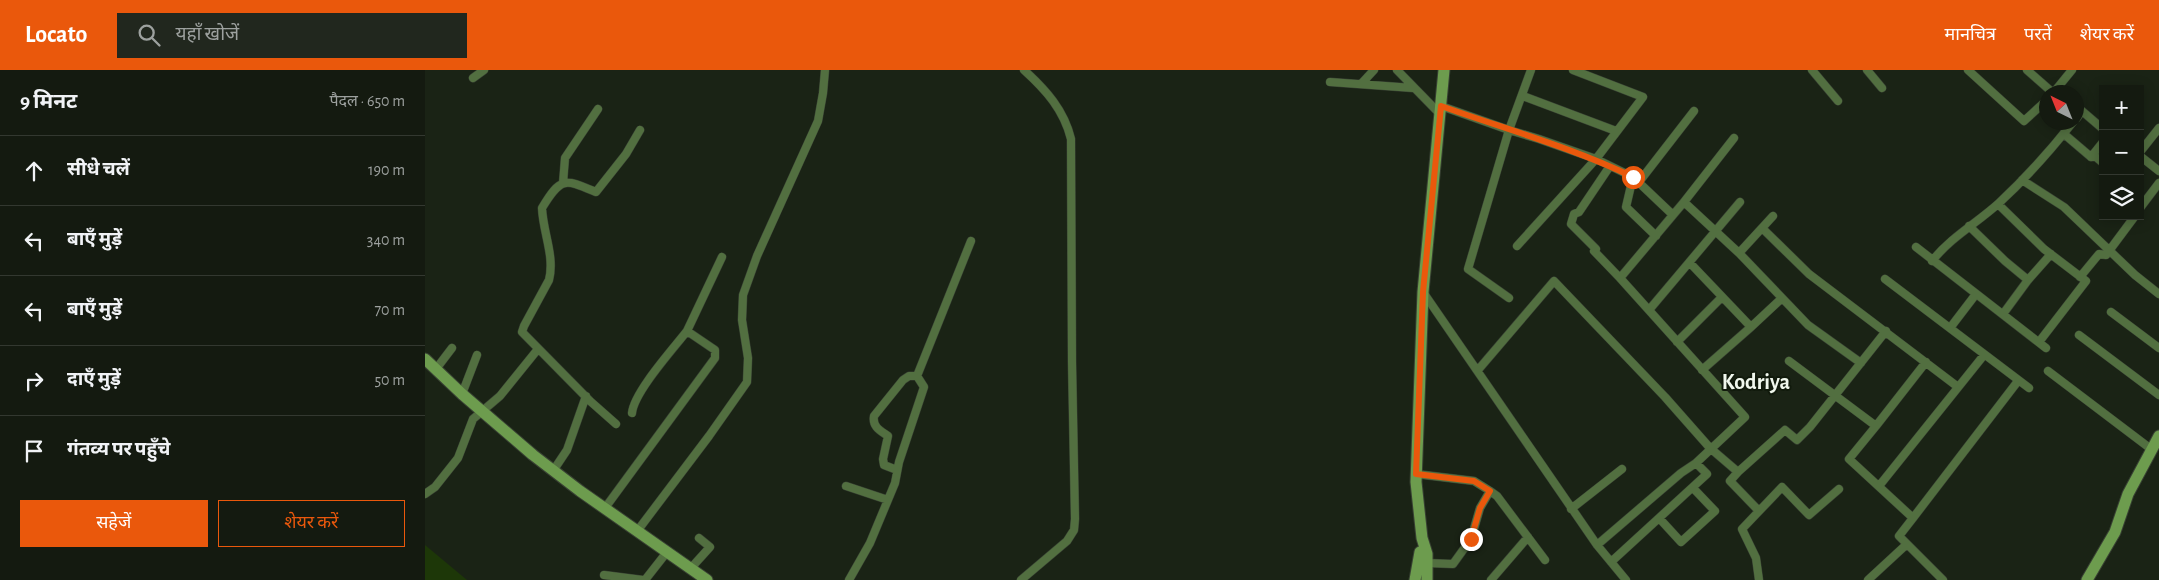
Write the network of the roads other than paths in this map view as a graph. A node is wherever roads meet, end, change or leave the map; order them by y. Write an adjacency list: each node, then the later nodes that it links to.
1 (483, 70): 14 (street)
2 (825, 70): 135 (street)
3 (1024, 70): 151 (street)
4 (1374, 70): 16 (street)
5 (1397, 70): 19 (street)
6 (1444, 70): 25 (street)
7 (1531, 70): 21 (street)
8 (1573, 70): 33 (street)
9 (1812, 70): 22 (street)
10 (1867, 70): 20 (street)
11 (1968, 70): 23 (street)
12 (2027, 70): 17 (street)
13 (2072, 70): 18 (street)
14 (473, 78)
15 (1330, 82): 16 (street)
16 (1361, 84): 19 (street)
17 (2045, 85)
18 (2059, 85)
19 (1413, 88): 25 (street)
20 (1882, 88)
21 (1523, 96): 31 (street); 33 (street)
22 (1838, 101)
23 (2039, 107)
24 (598, 109): 46 (street)
25 (1440, 110): 31 (street); 72 (street)
26 (1694, 112): 44 (street)
27 (2084, 113): 28 (street)
28 (2099, 126)
29 (2159, 128): 37 (street)
30 (640, 130): 46 (street)
31 (1509, 130): 39 (street); 76 (street)
32 (2067, 130): 34 (street)
33 (1616, 131): 39 (street)
34 (2064, 134): 38 (street); 45 (street)
35 (1734, 138): 49 (street)
36 (2099, 147): 38 (street)
37 (2144, 147)
38 (2091, 157): 41 (street)
39 (1596, 159): 42 (street); 60 (street)
40 (2144, 159): 43 (street)
41 (2099, 160)
42 (1610, 166): 44 (street); 69 (street)
43 (2159, 171)
44 (1636, 180): 52 (street); 58 (street)
45 (2022, 180): 51 (street); 62 (street)
46 (563, 183): 91 (street)
47 (2159, 183): 48 (street)
48 (2144, 196)
49 (1684, 202): 52 (street); 57 (street)
50 (1740, 202): 57 (street)
51 (1998, 204): 55 (street); 64 (street)
52 (1673, 216): 58 (street)
53 (1773, 216): 56 (street)
54 (2131, 220): 62 (street)
55 (1969, 226): 66 (street); 71 (street)
56 (1762, 228): 63 (street); 84 (street)
57 (1716, 231): 63 (street); 67 (street)
58 (1655, 236): 69 (street)
59 (971, 242): 102 (street)
60 (1517, 246)
61 (1916, 248): 66 (street)
62 (2109, 250): 68 (street); 74 (street)
63 (1739, 253): 77 (street)
64 (2051, 254): 68 (street); 71 (street)
65 (722, 256): 83 (street)
66 (1932, 261): 73 (street)
67 (1690, 263): 75 (street); 78 (street)
68 (2080, 277): 87 (street)
69 (1620, 278): 78 (street)
70 (1885, 279): 82 (street)
71 (2028, 280): 80 (street)
72 (1423, 292): 99 (street); 122 (street)
73 (1976, 294): 80 (street); 82 (street)
74 (2159, 294)
75 (1722, 297): 81 (street); 86 (street)
76 (1509, 298)
77 (1781, 299): 81 (street); 97 (street)
78 (1649, 310): 86 (street)
79 (2111, 312): 90 (street)
80 (2003, 314): 87 (street)
81 (1751, 327): 100 (street)
82 (1950, 328): 92 (street)
83 (687, 331): 111 (street); 130 (street)
84 (1886, 331): 96 (street); 97 (street)
85 (2079, 335): 108 (street)
86 (1677, 342): 100 (street)
87 (2039, 342): 89 (street)
88 (452, 348): 98 (street)
89 (2046, 348)
90 (2159, 348)
91 (539, 349): 109 (street); 110 (street)
92 (1984, 355): 103 (street); 104 (street)
93 (477, 356): 106 (street)
94 (425, 358): 98 (street)
95 (1789, 360): 107 (street)
96 (1926, 362): 104 (street); 113 (street)
97 (1861, 363): 107 (street)
98 (436, 369): 106 (street)
99 (1478, 370): 115 (street); 131 (street)
100 (1703, 370): 115 (street)
101 (2048, 371): 116 (street)
102 (917, 376): 119 (street); 119 (street)
103 (2019, 381): 105 (street); 134 (street)
104 (1958, 387): 124 (street)
105 (2029, 388)
106 (463, 394): 110 (street)
107 (1835, 395): 113 (street); 121 (street)
108 (2159, 395)
109 (586, 396): 112 (street); 118 (street)
110 (482, 411): 118 (street); 128 (street)
111 (633, 413)
112 (616, 424)
113 (1876, 426): 124 (street)
114 (2159, 436): 116 (street)
115 (1710, 448): 117 (street); 121 (street)
116 (2151, 449): 158 (street)
117 (1695, 463): 125 (street); 140 (street)
118 (553, 470): 130 (street)
119 (897, 470): 129 (street)
120 (1622, 470): 131 (street)
121 (1738, 472): 132 (street)
122 (1416, 474): 127 (street); 138 (street)
123 (846, 486): 129 (street)
124 (1879, 486): 134 (street)
125 (1693, 488): 133 (street); 133 (street)
126 (1839, 489): 132 (street)
127 (1490, 491): 136 (street); 144 (street)
128 (425, 494)
129 (888, 500): 150 (street)
130 (605, 508): 135 (street)
131 (1571, 509): 140 (street)
132 (1759, 512): 155 (street)
133 (1659, 518): 143 (street)
134 (1913, 518): 139 (street)
135 (638, 530): 141 (street)
136 (1528, 537): 142 (street); 147 (street)
137 (699, 538): 145 (street)
138 (1422, 538): 144 (street); 152 (street)
139 (1907, 544): 156 (street); 157 (street)
140 (1597, 545): 143 (street)
141 (667, 552): 145 (street); 148 (street)
142 (1545, 560)
143 (1611, 562): 154 (street)
144 (1427, 564): 153 (street)
145 (691, 568): 149 (street)
146 (604, 575): 148 (street)
147 (1495, 578)
148 (644, 580)
149 (707, 580)
150 (849, 580)
151 (1021, 580)
152 (1415, 580)
153 (1427, 580)
154 (1626, 580)
155 (1759, 580)
156 (1868, 580)
157 (1943, 580)
158 (2087, 580)

